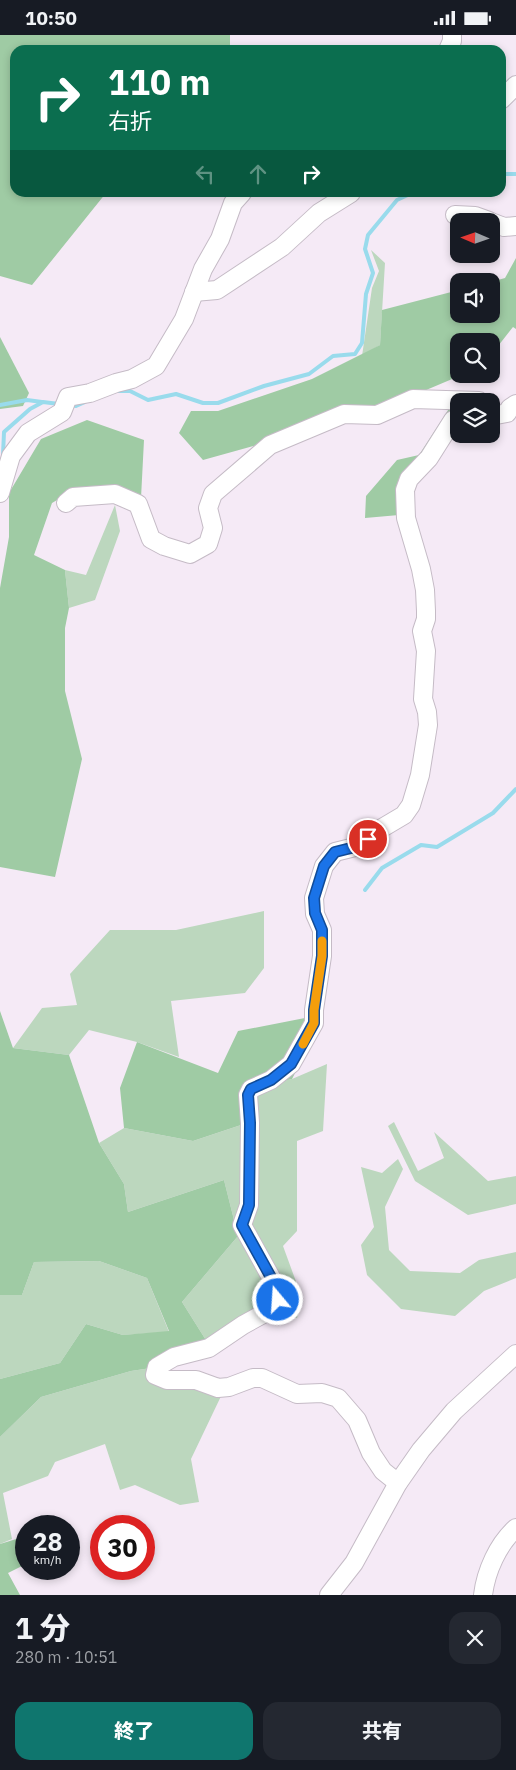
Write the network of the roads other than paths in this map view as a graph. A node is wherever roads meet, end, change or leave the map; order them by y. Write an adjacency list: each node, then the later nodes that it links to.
1 (516, 85): 2 (street)
2 (506, 95)
3 (238, 197): 7 (street)
4 (345, 197): 7 (street)
5 (500, 226): 6 (street)
6 (516, 226)
7 (194, 292): 13 (street)
8 (450, 400): 14 (street)
9 (500, 406): 10 (street)
10 (513, 406): 11 (street)
11 (500, 414)
12 (450, 425): 16 (street)
13 (0, 493)
14 (66, 503)
15 (516, 1354): 16 (street)
16 (398, 1483): 18 (street)
17 (516, 1528): 19 (street)
18 (330, 1595)
19 (483, 1595)

